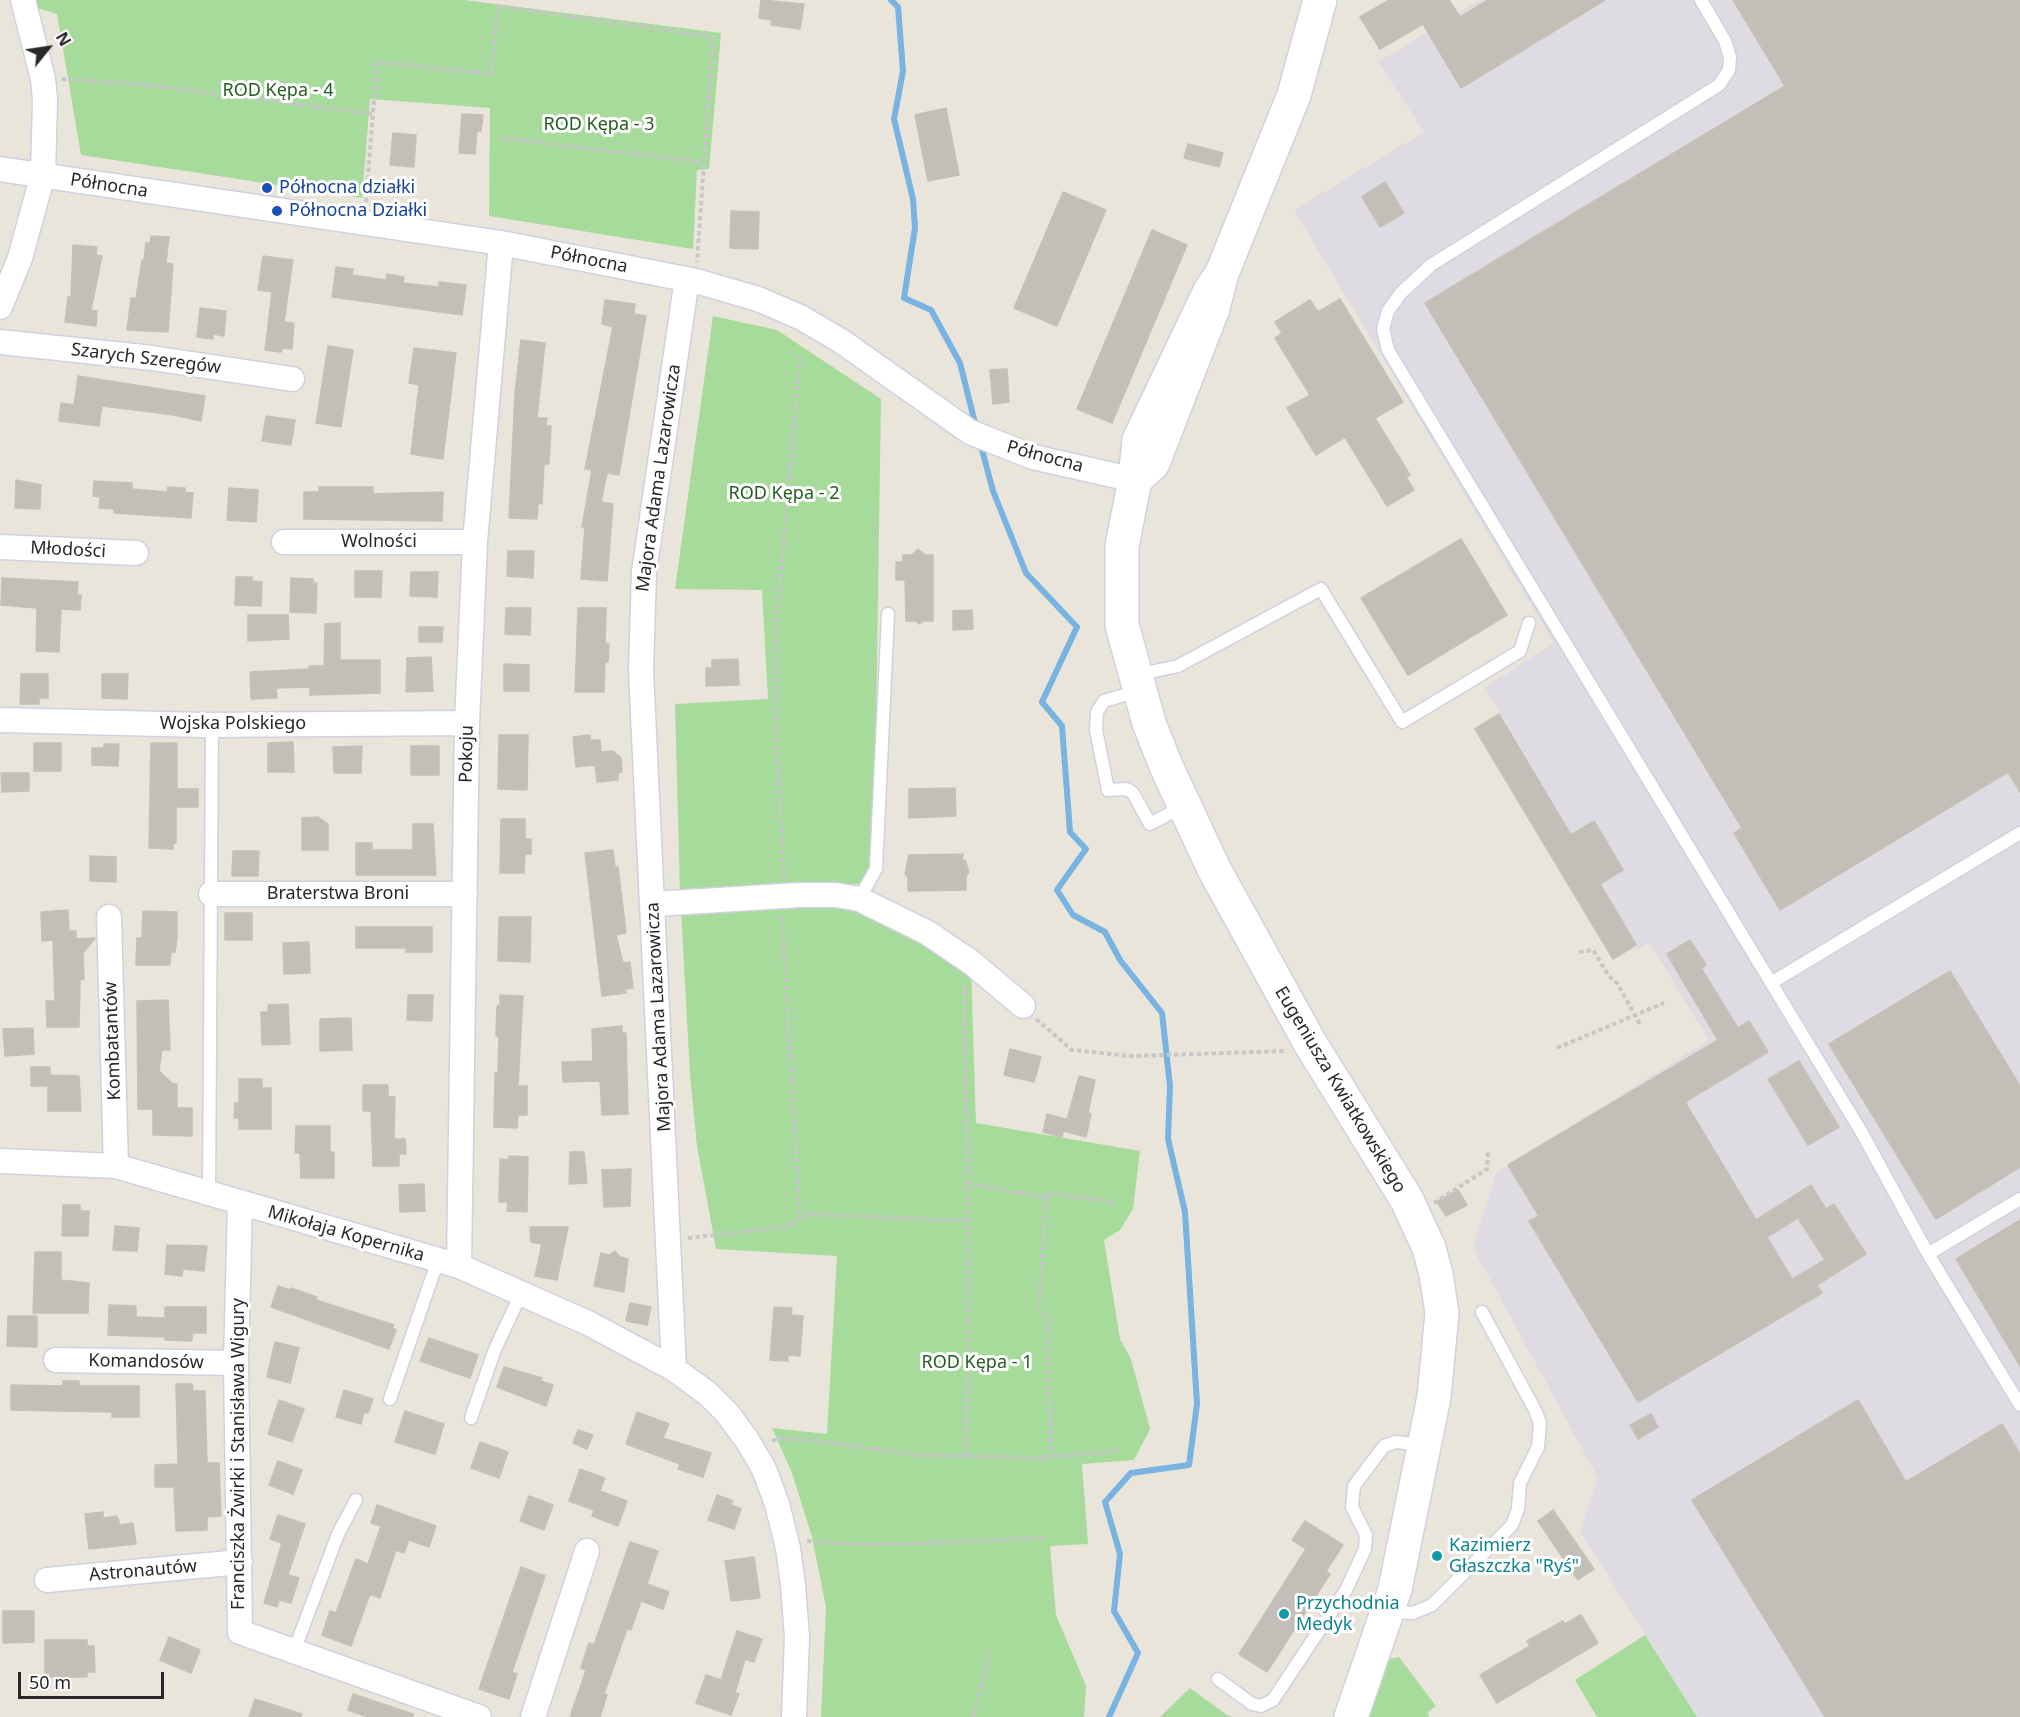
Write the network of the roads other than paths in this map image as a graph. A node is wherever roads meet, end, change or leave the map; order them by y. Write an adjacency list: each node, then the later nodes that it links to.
1 (23, 0): 5 (street)
2 (1320, 0): 11 (street, Eugeniusza Kwiatkowskiego)
3 (1701, 0): 29 (lane)
4 (0, 169): 5 (street, Północna)
5 (43, 174): 6 (street, Północna); 8 (street)
6 (501, 243): 7 (street, Północna); 13 (street, Pokoju)
7 (692, 280): 11 (street, Północna); 27 (street, Majora Adama Lazarowicza)
8 (0, 307)
9 (0, 342): 10 (street, Szarych Szeregów)
10 (292, 379)
11 (1135, 480): 18 (street, Eugeniusza Kwiatkowskiego)
12 (284, 543): 13 (street, Wolności)
13 (475, 543): 20 (street, Pokoju)
14 (0, 547): 15 (street, Młodości)
15 (135, 553)
16 (888, 614): 26 (lane)
17 (1529, 623): 18 (lane)
18 (1137, 683): 22 (street, Eugeniusza Kwiatkowskiego); 22 (lane)
19 (0, 720): 21 (street, Wojska Polskiego)
20 (467, 723): 21 (street, Wojska Polskiego); 25 (street, Pokoju)
21 (212, 725): 24 (lane)
22 (1184, 807): 46 (street, Eugeniusza Kwiatkowskiego)
23 (2020, 834): 29 (lane)
24 (211, 894): 25 (street, Braterstwa Broni); 33 (lane)
25 (465, 894): 37 (street, Pokoju)
26 (859, 899): 27 (street); 30 (street)
27 (654, 904): 42 (street, Majora Adama Lazarowicza)
28 (109, 917): 32 (street, Kombatantów)
29 (1771, 983): 36 (lane)
30 (1023, 1006)
31 (0, 1161): 32 (street, Mikołaja Kopernika)
32 (116, 1166): 33 (street, Mikołaja Kopernika)
33 (209, 1194): 35 (street, Mikołaja Kopernika)
34 (2020, 1199): 36 (lane)
35 (240, 1203): 37 (street, Mikołaja Kopernika); 41 (street, Franciszka Żwirki i Stanisława Wigury)
36 (1928, 1254): 44 (lane)
37 (449, 1263): 38 (street, Mikołaja Kopernika); 43 (lane)
38 (521, 1294): 42 (street, Mikołaja Kopernika); 45 (lane)
39 (1482, 1312): 51 (lane)
40 (56, 1360): 41 (street, Komandosów)
41 (236, 1363): 49 (street, Franciszka Żwirki i Stanisława Wigury)
42 (674, 1369): 56 (street)
43 (390, 1399)
44 (2020, 1405)
45 (471, 1418)
46 (1424, 1445): 51 (street, Eugeniusza Kwiatkowskiego); 53 (lane)
47 (356, 1500): 52 (lane)
48 (587, 1551): 55 (street)
49 (240, 1562): 50 (street, Astronautów); 52 (street, Franciszka Żwirki i Stanisława Wigury)
50 (47, 1580)
51 (1387, 1612): 57 (street, Eugeniusza Kwiatkowskiego)
52 (294, 1651): 54 (street, Franciszka Żwirki i Stanisława Wigury)
53 (1218, 1679)
54 (479, 1717)
55 (533, 1717)
56 (794, 1717)
57 (1351, 1717)

